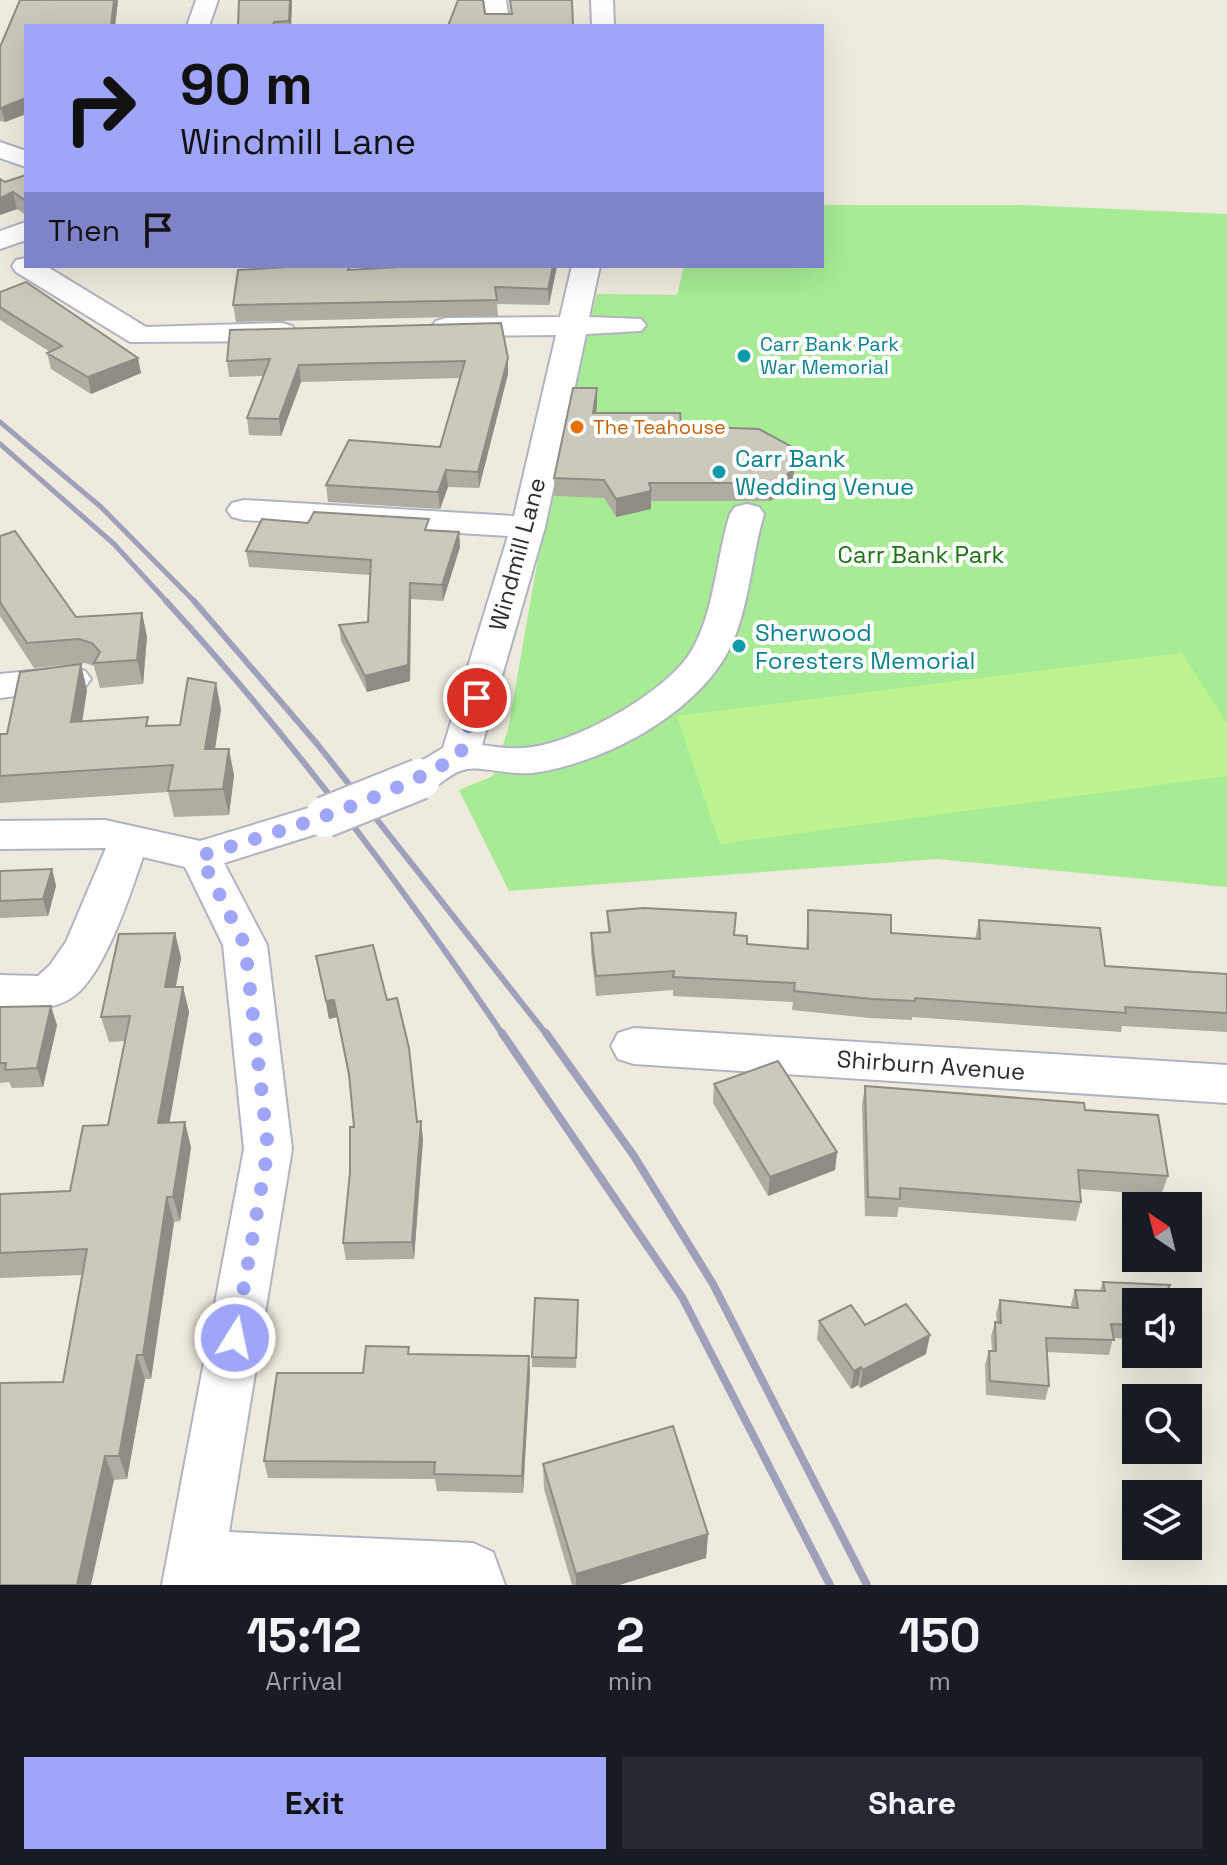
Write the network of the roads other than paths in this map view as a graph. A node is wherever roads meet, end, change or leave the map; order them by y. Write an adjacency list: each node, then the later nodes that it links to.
1 (207, 0): 4 (street)
2 (495, 0): 5 (street)
3 (602, 0): 6 (street)
4 (199, 24)
5 (499, 24)
6 (603, 24)
7 (0, 150): 8 (street)
8 (24, 158)
9 (24, 231): 10 (street)
10 (0, 241)
11 (0, 250): 12 (street)
12 (24, 265)
13 (29, 268): 18 (street)
14 (586, 268): 15 (street, Windmill Lane)
15 (574, 324): 16 (street); 17 (street); 21 (street, Windmill Lane)
16 (631, 325)
17 (419, 328)
18 (310, 331)
19 (244, 510): 21 (street)
20 (747, 514): 24 (street)
21 (528, 527): 24 (street, Windmill Lane)
22 (84, 678): 23 (street)
23 (0, 686)
24 (460, 755): 27 (street, bridge)
25 (0, 835): 26 (street)
26 (130, 839): 27 (street); 28 (street)
27 (200, 856): 31 (street)
28 (0, 992)
29 (634, 1046): 30 (street, Shirburn Avenue)
30 (1227, 1084)
31 (195, 1572): 32 (street)
32 (476, 1585)

